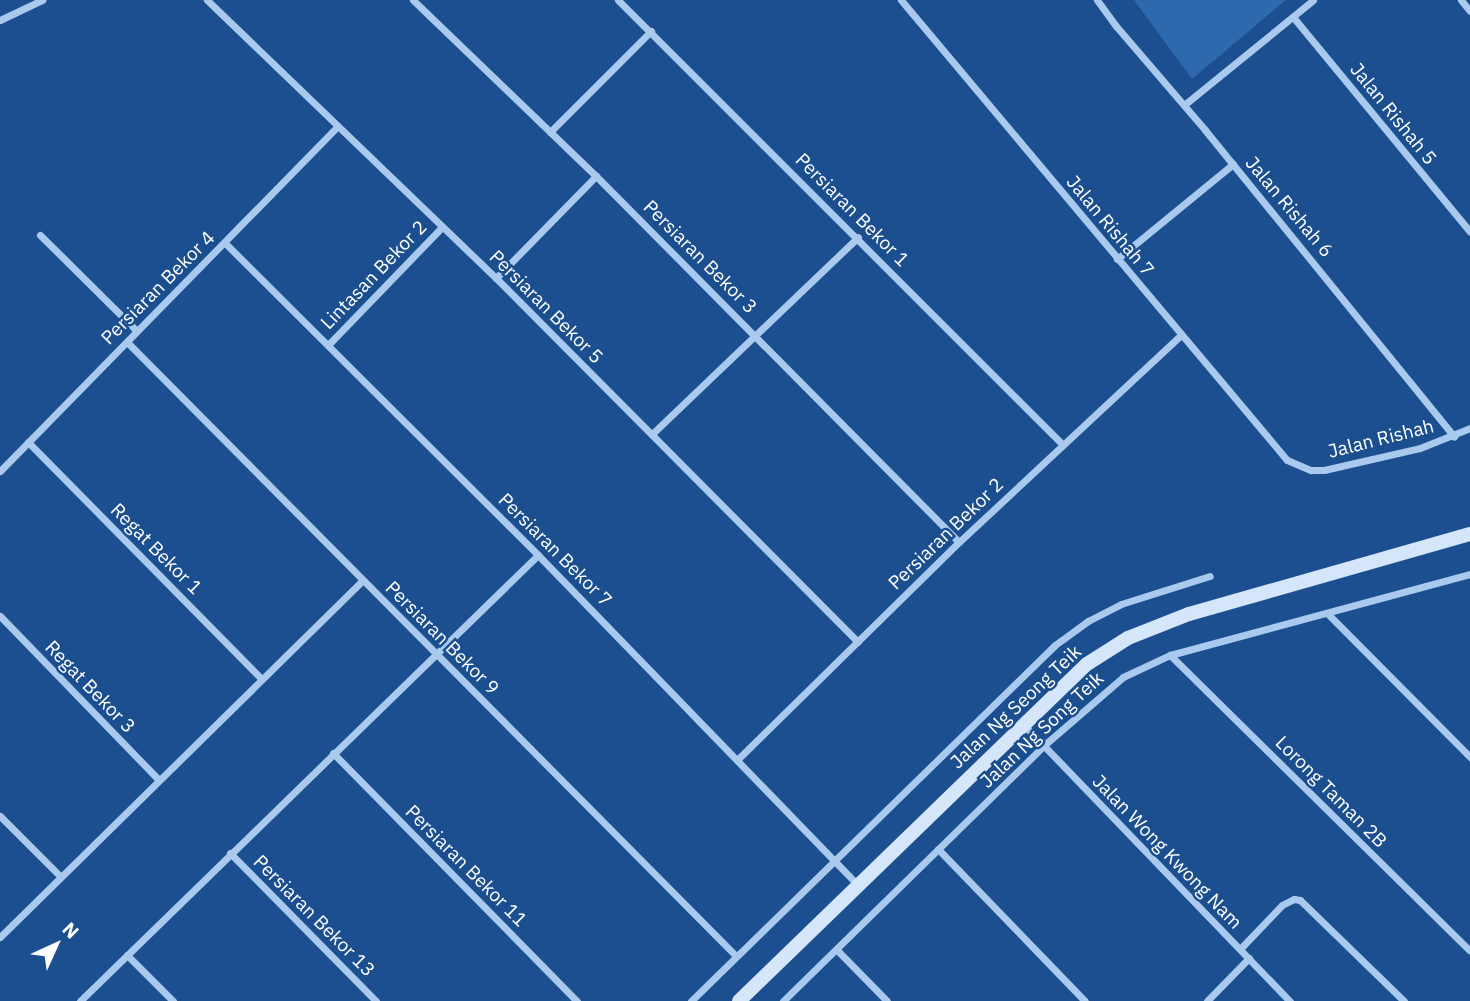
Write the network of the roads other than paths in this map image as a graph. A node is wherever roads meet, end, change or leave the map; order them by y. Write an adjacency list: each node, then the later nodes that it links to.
1 (42, 0): 11 (street)
2 (207, 0): 14 (street, Persiaran Bekor 5)
3 (413, 0): 15 (street, Persiaran Bekor 3)
4 (618, 0): 12 (street, Persiaran Bekor 1)
5 (901, 0): 23 (street, Jalan Rishah 7)
6 (1097, 0): 13 (street, Jalan Rishah 6)
7 (1313, 0): 10 (street)
8 (1461, 0): 9 (street)
9 (1470, 11)
10 (1293, 17): 13 (street); 19 (street, Jalan Rishah 5)
11 (0, 20)
12 (651, 31): 15 (street); 21 (street, Persiaran Bekor 1)
13 (1184, 105): 16 (street, Jalan Rishah 6)
14 (337, 127): 18 (street, Persiaran Bekor 5); 22 (street, Persiaran Bekor 4)
15 (550, 132): 17 (street, Persiaran Bekor 3)
16 (1233, 164): 23 (street); 32 (street, Jalan Rishah 6)
17 (596, 176): 24 (street); 26 (street, Persiaran Bekor 3)
18 (442, 227): 24 (street, Persiaran Bekor 5); 29 (street, Lintasan Bekor 2)
19 (1470, 232)
20 (40, 235): 25 (street)
21 (858, 237): 26 (street); 34 (street, Persiaran Bekor 1)
22 (225, 243): 25 (street, Persiaran Bekor 4); 29 (street, Persiaran Bekor 7)
23 (1117, 259): 27 (street, Jalan Rishah 7)
24 (496, 278): 31 (street, Persiaran Bekor 5)
25 (137, 331): 28 (street, Persiaran Bekor 4)
26 (755, 334): 31 (street); 38 (street, Persiaran Bekor 3)
27 (1181, 335): 34 (street, Persiaran Bekor 2); 35 (street, Jalan Rishah 7)
28 (127, 342): 33 (street, Persiaran Bekor 4); 42 (street, Persiaran Bekor 9)
29 (329, 344): 39 (street, Persiaran Bekor 7)
30 (1470, 428): 32 (street, Jalan Rishah)
31 (652, 434): 45 (street, Persiaran Bekor 5)
32 (1454, 436): 35 (street, Jalan Rishah)
33 (28, 442): 36 (street, Persiaran Bekor 4); 48 (street, Regat Bekor 1)
34 (1062, 444): 38 (street, Persiaran Bekor 2)
35 (1298, 466)
36 (0, 471)
37 (1470, 534): 49 (main road, Jalan Ng Seong Teik)
38 (959, 542): 45 (street, Persiaran Bekor 2)
39 (538, 555): 46 (street); 53 (street, Persiaran Bekor 7)
40 (1470, 574): 43 (street, Jalan Ng Song Teik)
41 (1210, 576): 58 (street, Jalan Ng Seong Teik)
42 (362, 581): 46 (street, Persiaran Bekor 9); 48 (street)
43 (1328, 614): 47 (street, Jalan Ng Song Teik); 52 (street)
44 (0, 616): 54 (street, Regat Bekor 3)
45 (858, 642): 53 (street, Persiaran Bekor 2)
46 (436, 654): 51 (street); 66 (street, Persiaran Bekor 9)
47 (1170, 656): 50 (street, Jalan Ng Song Teik); 64 (street, Lorong Taman 2B)
48 (262, 679): 54 (street)
49 (1023, 724): 50 (street, Jalan Wong Kwong Nam); 60 (main road, Jalan Ng Seong Teik)
50 (1042, 747): 56 (street, Jalan Ng Song Teik); 63 (street, Jalan Wong Kwong Nam)
51 (333, 753): 57 (street); 71 (street, Persiaran Bekor 11)
52 (1470, 757)
53 (738, 759): 58 (street, Persiaran Bekor 7)
54 (158, 779): 59 (street)
55 (0, 816): 59 (street)
56 (938, 849): 62 (street, Jalan Ng Song Teik); 76 (street)
57 (230, 853): 65 (street); 70 (street, Persiaran Bekor 13)
58 (834, 862): 60 (street, Persiaran Bekor 7); 66 (street, Jalan Ng Seong Teik)
59 (60, 876): 61 (street)
60 (857, 884): 73 (main road, Jalan Ng Seong Teik)
61 (0, 937)
62 (836, 950): 74 (street, Jalan Ng Song Teik); 75 (street)
63 (1240, 950): 67 (street, Jalan Wong Kwong Nam); 79 (street)
64 (1470, 951)
65 (127, 955): 68 (street); 69 (street)
66 (736, 956): 72 (street, Jalan Ng Seong Teik)
67 (1249, 958): 77 (street); 78 (street, Jalan Wong Kwong Nam)
68 (80, 1001)
69 (173, 1001)
70 (376, 1001)
71 (577, 1001)
72 (691, 1001)
73 (739, 1001)
74 (783, 1001)
75 (887, 1001)
76 (1085, 1001)
77 (1207, 1001)
78 (1290, 1001)
79 (1404, 1001)

